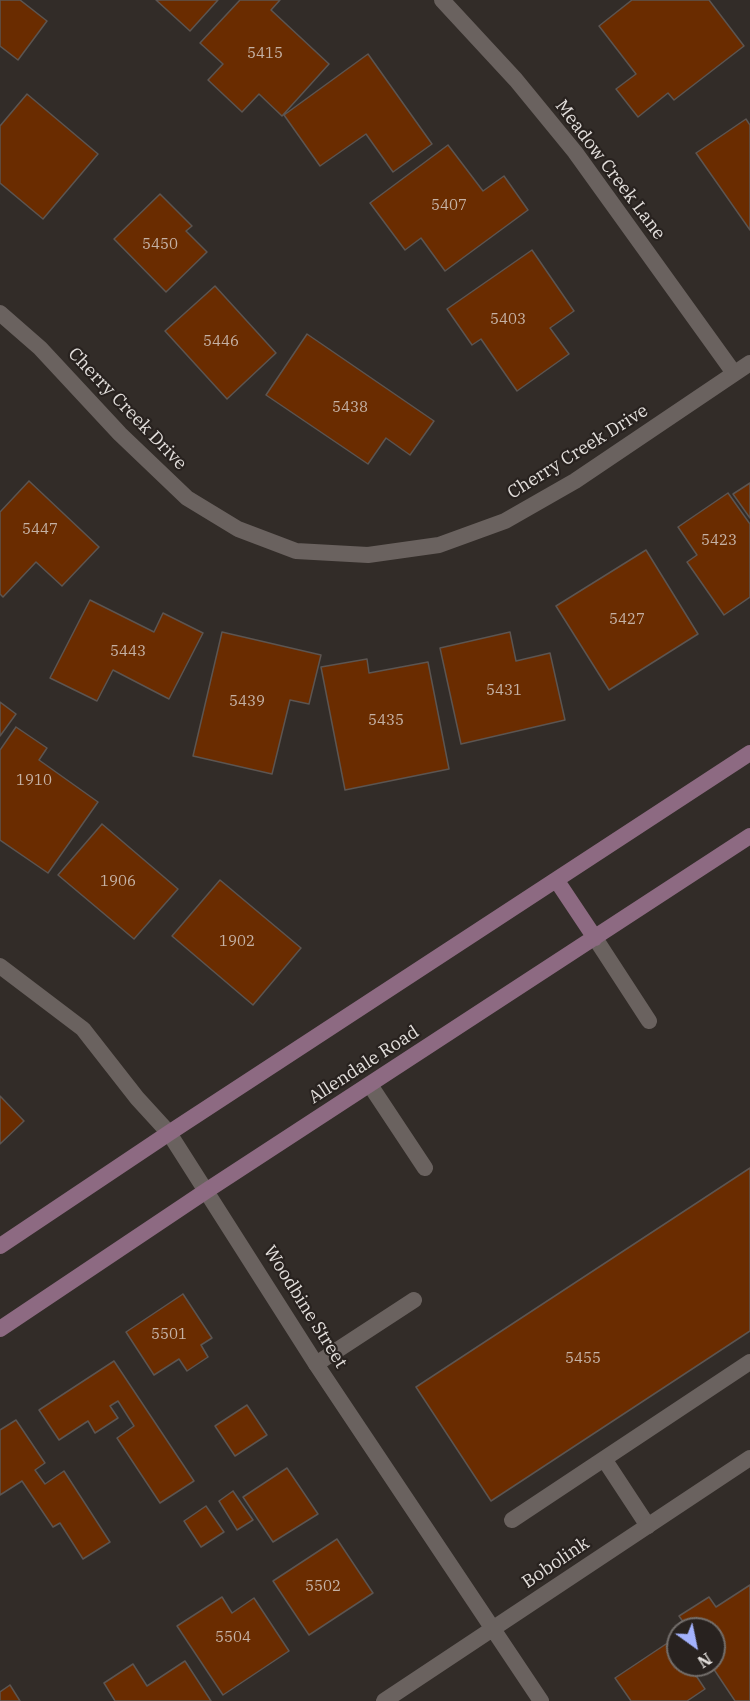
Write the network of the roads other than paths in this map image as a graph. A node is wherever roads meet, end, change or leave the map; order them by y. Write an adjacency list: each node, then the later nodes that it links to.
1 (442, 0): 4 (street, Meadow Creek Lane)
2 (0, 313): 4 (street, Cherry Creek Drive)
3 (750, 363): 4 (street, Cherry Creek Drive)
4 (734, 373)
5 (750, 753): 7 (main road)
6 (750, 836): 8 (main road, Allendale Road)
7 (557, 881): 8 (main road); 12 (main road)
8 (595, 938): 10 (street); 11 (main road, Allendale Road)
9 (0, 966): 12 (street, Woodbine Street)
10 (649, 1021)
11 (370, 1085): 13 (street); 14 (main road, Allendale Road)
12 (169, 1132): 14 (street, Woodbine Street); 15 (main road)
13 (425, 1168)
14 (206, 1191): 17 (main road, Allendale Road); 19 (street, Woodbine Street)
15 (0, 1246)
16 (414, 1300): 19 (street)
17 (0, 1329)
18 (750, 1362): 21 (street)
19 (316, 1364): 24 (street, Woodbine Street)
20 (750, 1458): 23 (street, Bobolink)
21 (604, 1459): 22 (street); 23 (street)
22 (512, 1520)
23 (648, 1526): 24 (street, Bobolink)
24 (493, 1629): 25 (street, Bobolink); 26 (street, Woodbine Street)
25 (384, 1701)
26 (541, 1701)

